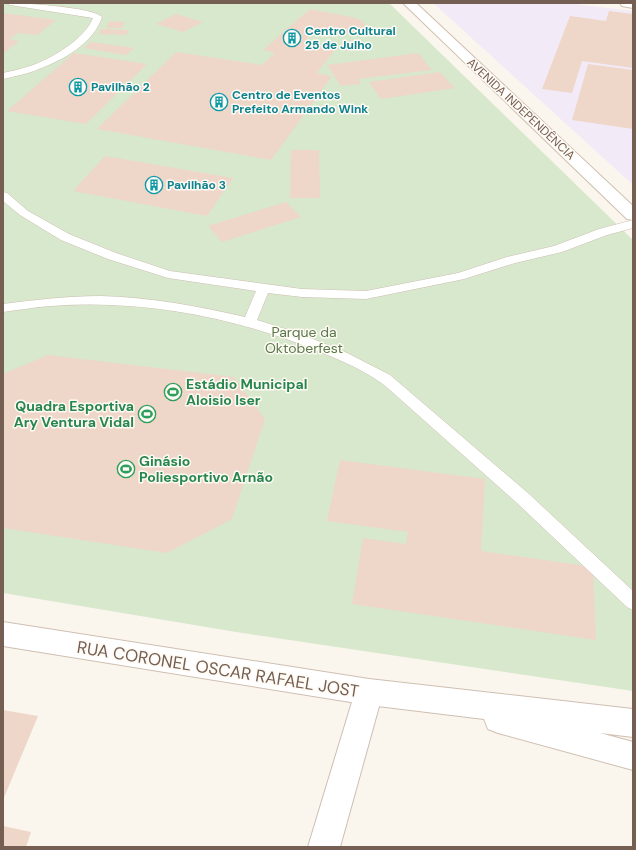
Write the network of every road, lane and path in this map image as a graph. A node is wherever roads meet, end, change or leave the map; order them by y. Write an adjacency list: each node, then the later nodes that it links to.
1 (10, 3): 6 (lane)
2 (76, 3): 6 (lane)
3 (409, 3): 9 (main road, AVENIDA INDEPENDÊNCIA)
4 (626, 3): 5 (main road)
5 (633, 4)
6 (67, 10): 7 (lane)
7 (3, 76)
8 (3, 195): 11 (lane)
9 (633, 215)
10 (633, 224): 11 (lane)
11 (264, 288): 13 (lane)
12 (3, 308): 13 (lane)
13 (249, 323): 14 (lane)
14 (633, 602)
15 (3, 634): 16 (main road, RUA CORONEL OSCAR RAFAEL JOST)
16 (369, 692): 17 (main road, RUA CORONEL OSCAR RAFAEL JOST); 20 (main road)
17 (433, 701): 18 (main road, RUA CORONEL OSCAR RAFAEL JOST); 19 (main road, RUA CORONEL OSCAR RAFAEL JOST)
18 (633, 723)
19 (633, 756)
20 (324, 847)

